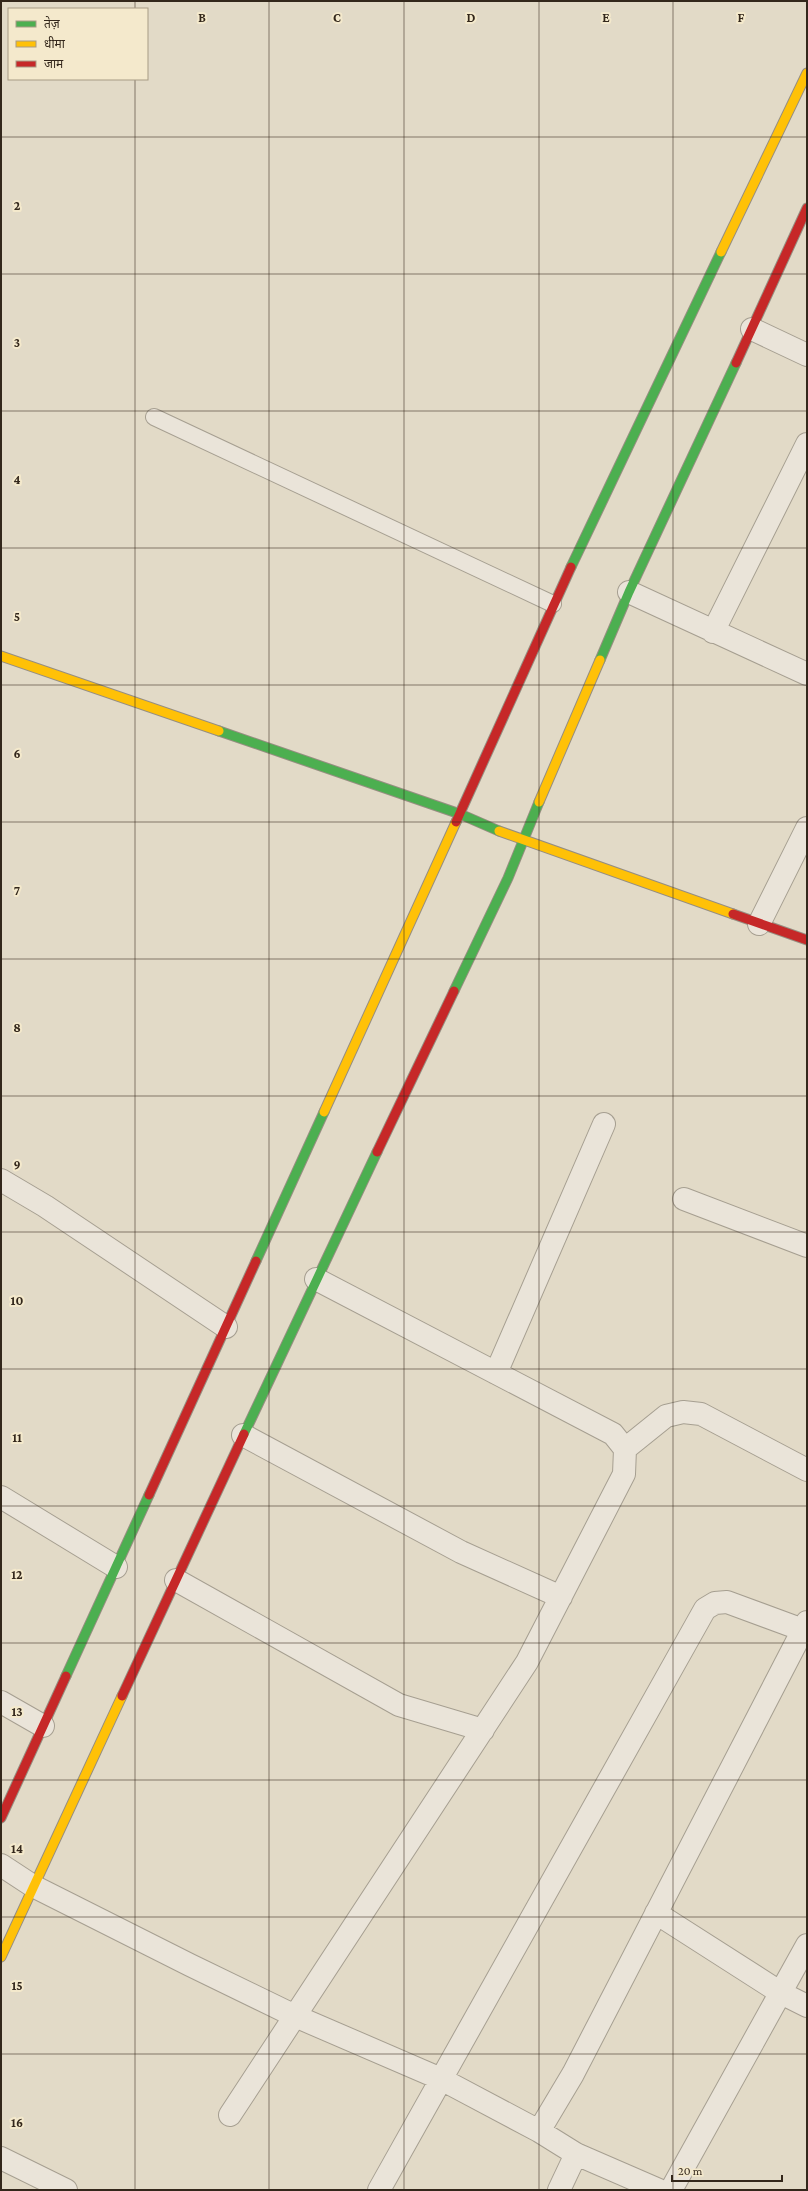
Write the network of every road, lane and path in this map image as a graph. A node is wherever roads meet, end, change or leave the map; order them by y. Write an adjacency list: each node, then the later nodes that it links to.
1 (807, 73): 8 (street)
2 (807, 208): 3 (street)
3 (752, 329): 4 (street); 7 (street)
4 (807, 355)
5 (154, 417): 8 (lane)
6 (807, 444): 9 (street)
7 (629, 592): 9 (street); 14 (street)
8 (553, 604): 12 (street)
9 (713, 632): 11 (street)
10 (1, 656): 12 (street)
11 (807, 674)
12 (460, 814): 14 (street); 22 (street)
13 (807, 828): 15 (street)
14 (519, 839): 15 (street); 21 (street)
15 (759, 924): 16 (street)
16 (807, 940)
17 (604, 1124): 23 (street)
18 (1, 1180): 22 (street)
19 (684, 1199): 20 (street)
20 (807, 1246)
21 (316, 1279): 23 (street); 24 (street)
22 (226, 1327): 28 (street)
23 (496, 1373): 25 (street)
24 (244, 1435): 29 (street); 30 (street)
25 (625, 1450): 26 (street); 30 (street)
26 (807, 1470)
27 (1, 1497): 28 (street)
28 (116, 1567): 33 (street)
29 (176, 1580): 34 (street); 37 (street)
30 (561, 1597): 34 (street)
31 (805, 1626): 38 (street); 44 (street)
32 (1, 1702): 33 (street)
33 (43, 1726): 35 (street)
34 (483, 1730): 43 (street)
35 (1, 1818)
36 (1, 1865): 37 (street)
37 (28, 1882): 40 (street); 43 (street)
38 (656, 1913): 41 (street); 46 (street)
39 (807, 1945): 41 (street)
40 (1, 1957)
41 (781, 1992): 42 (street); 53 (street)
42 (807, 2006)
43 (295, 2016): 44 (street); 45 (street)
44 (441, 2079): 46 (street); 50 (street)
45 (230, 2115)
46 (539, 2131): 47 (street)
47 (576, 2154): 51 (street); 52 (street)
48 (1, 2158): 49 (street)
49 (66, 2190)
50 (379, 2190)
51 (559, 2190)
52 (660, 2190)
53 (671, 2190)

